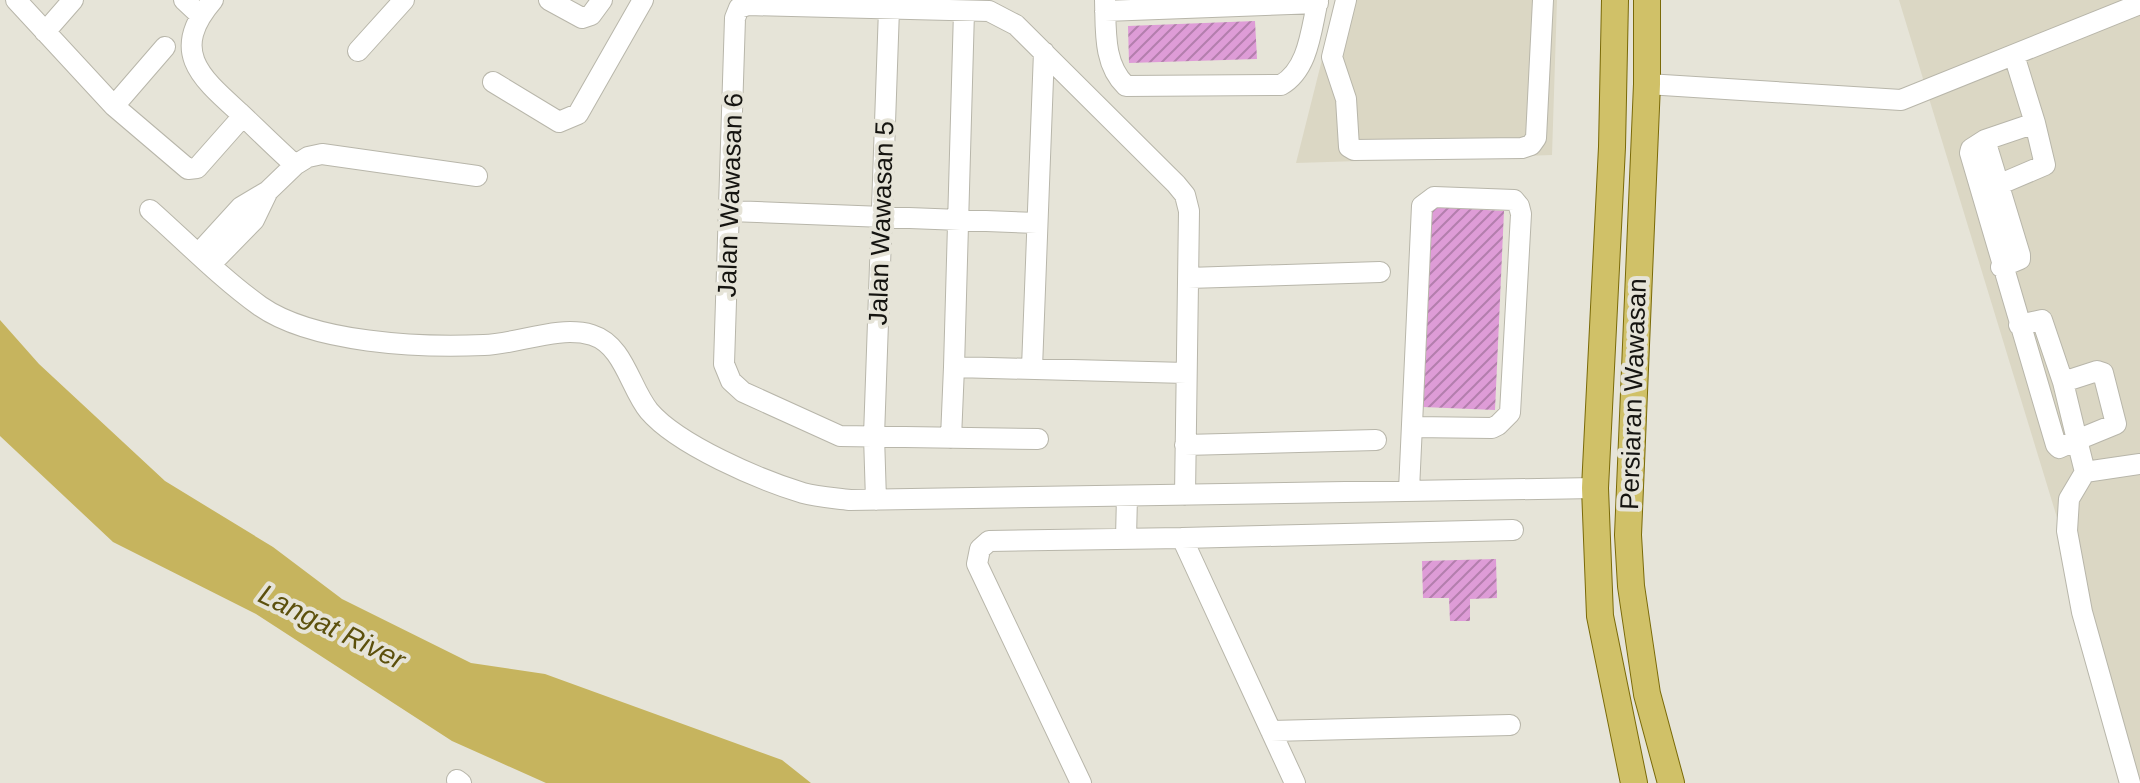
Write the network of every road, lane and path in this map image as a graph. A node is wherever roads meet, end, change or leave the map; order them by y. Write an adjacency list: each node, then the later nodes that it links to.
1 (16, 0): 19 (street)
2 (73, 0): 19 (street)
3 (184, 0): 15 (street)
4 (404, 0): 21 (street)
5 (549, 0): 6 (street)
6 (602, 0)
7 (643, 0): 24 (street)
8 (1346, 0): 9 (street)
9 (1543, 0)
10 (1647, 0): 25 (main road, Persiaran Wawasan)
11 (1318, 2): 14 (street); 14 (street)
12 (794, 3): 16 (street); 35 (street, Jalan Wawasan 6)
13 (2140, 4): 23 (street)
14 (1105, 5)
15 (206, 7): 27 (street)
16 (889, 9): 17 (street); 36 (street, Jalan Wawasan 5)
17 (964, 11): 22 (street); 37 (street)
18 (1615, 12): 25 (main road); 30 (main road, Persiaran Wawasan)
19 (45, 32): 26 (street)
20 (165, 47): 26 (street)
21 (358, 51)
22 (1044, 52): 38 (street); 42 (street)
23 (2014, 55): 25 (street); 28 (street)
24 (493, 82)
25 (1647, 84): 30 (main road); 48 (main road, Persiaran Wawasan)
26 (114, 106): 27 (street)
27 (243, 116): 31 (street)
28 (2035, 123): 29 (street); 33 (street)
29 (1985, 140): 33 (street); 40 (street)
30 (1612, 147): 58 (main road, Persiaran Wawasan)
31 (295, 165): 32 (street); 39 (street)
32 (477, 176)
33 (1998, 185): 40 (street)
34 (150, 210): 39 (street)
35 (730, 211): 36 (street); 50 (street, Jalan Wawasan 6)
36 (882, 217): 37 (street); 50 (street, Jalan Wawasan 5)
37 (958, 220): 38 (street); 44 (street)
38 (1037, 223): 45 (street)
39 (205, 259): 62 (street)
40 (2001, 267): 43 (street)
41 (1380, 272): 42 (street)
42 (1188, 278): 46 (street)
43 (2019, 325): 47 (street); 54 (street)
44 (954, 367): 45 (street); 51 (street)
45 (1032, 368): 46 (street)
46 (1186, 373): 55 (street)
47 (2063, 382): 54 (street); 54 (street)
48 (1631, 417): 58 (main road); 64 (main road, Persiaran Wawasan)
49 (1413, 427): 49 (street); 59 (street)
50 (874, 436): 51 (street); 62 (street, Jalan Wawasan 5)
51 (951, 438): 52 (street)
52 (1038, 439)
53 (1376, 440): 55 (street)
54 (2077, 440): 57 (street)
55 (1185, 445): 60 (street)
56 (2140, 464): 57 (street)
57 (2085, 472): 73 (street)
58 (1595, 488): 59 (street); 64 (main road); 71 (main road, Persiaran Wawasan)
59 (1409, 490): 60 (street)
60 (1185, 495): 61 (street)
61 (1127, 496): 62 (street); 65 (street)
62 (876, 500)
63 (1513, 530): 66 (street)
64 (1628, 535): 72 (main road, Persiaran Wawasan)
65 (1126, 538): 66 (street); 69 (street)
66 (1182, 538): 68 (street)
67 (1510, 725): 68 (street)
68 (1271, 731): 70 (street)
69 (1081, 783)
70 (1295, 783)
71 (1634, 783)
72 (1671, 783)
73 (2130, 783)

